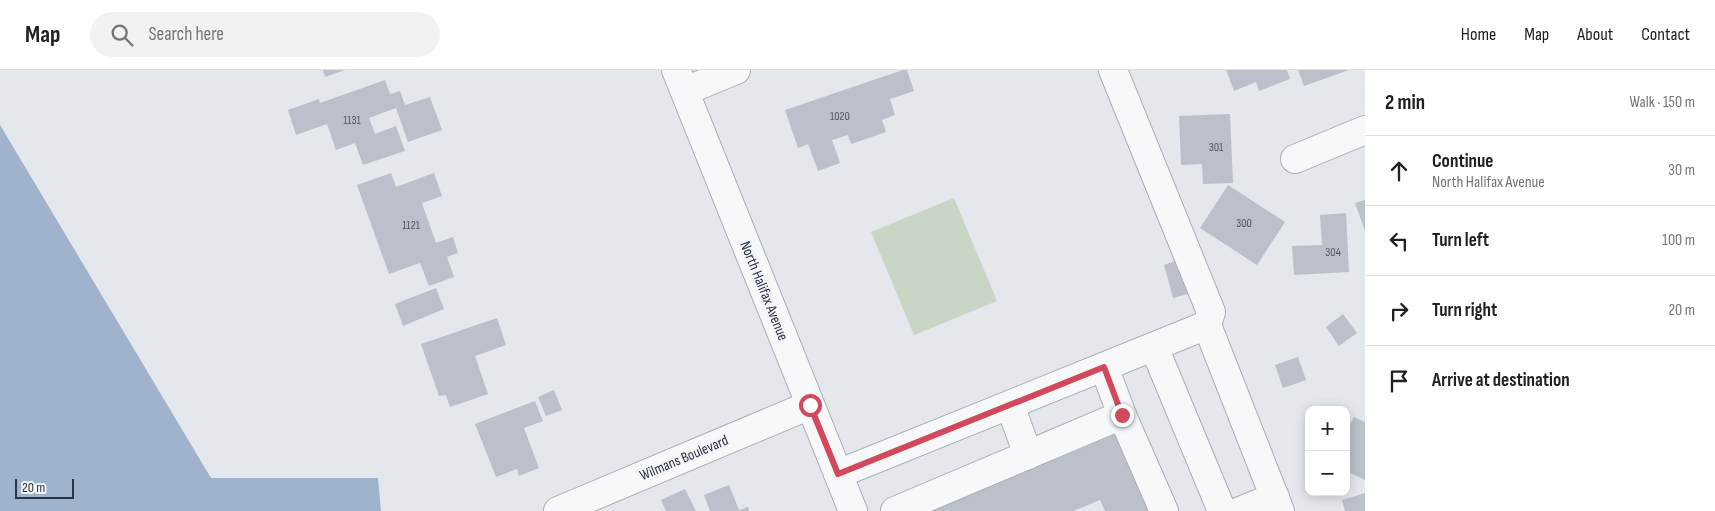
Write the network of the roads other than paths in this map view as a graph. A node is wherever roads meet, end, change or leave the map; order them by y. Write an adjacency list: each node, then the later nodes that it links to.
1 (736, 70): 3 (street)
2 (1112, 70): 6 (street)
3 (680, 81): 9 (street, North Halifax Avenue)
4 (1365, 130): 5 (street)
5 (1295, 159)
6 (1207, 325): 7 (street); 14 (street)
7 (1154, 348): 8 (street); 19 (street)
8 (1104, 367): 10 (street); 11 (street)
9 (810, 405): 13 (street, North Halifax Avenue); 15 (street, Wilmans Boulevard)
10 (1010, 405): 12 (street); 13 (street)
11 (1122, 415): 12 (street); 18 (street)
12 (1028, 455): 17 (street)
13 (838, 474): 16 (street, North Halifax Avenue)
14 (1277, 504): 20 (street)
15 (558, 511)
16 (853, 511)
17 (895, 511)
18 (1164, 511)
19 (1222, 511)
20 (1240, 511)

